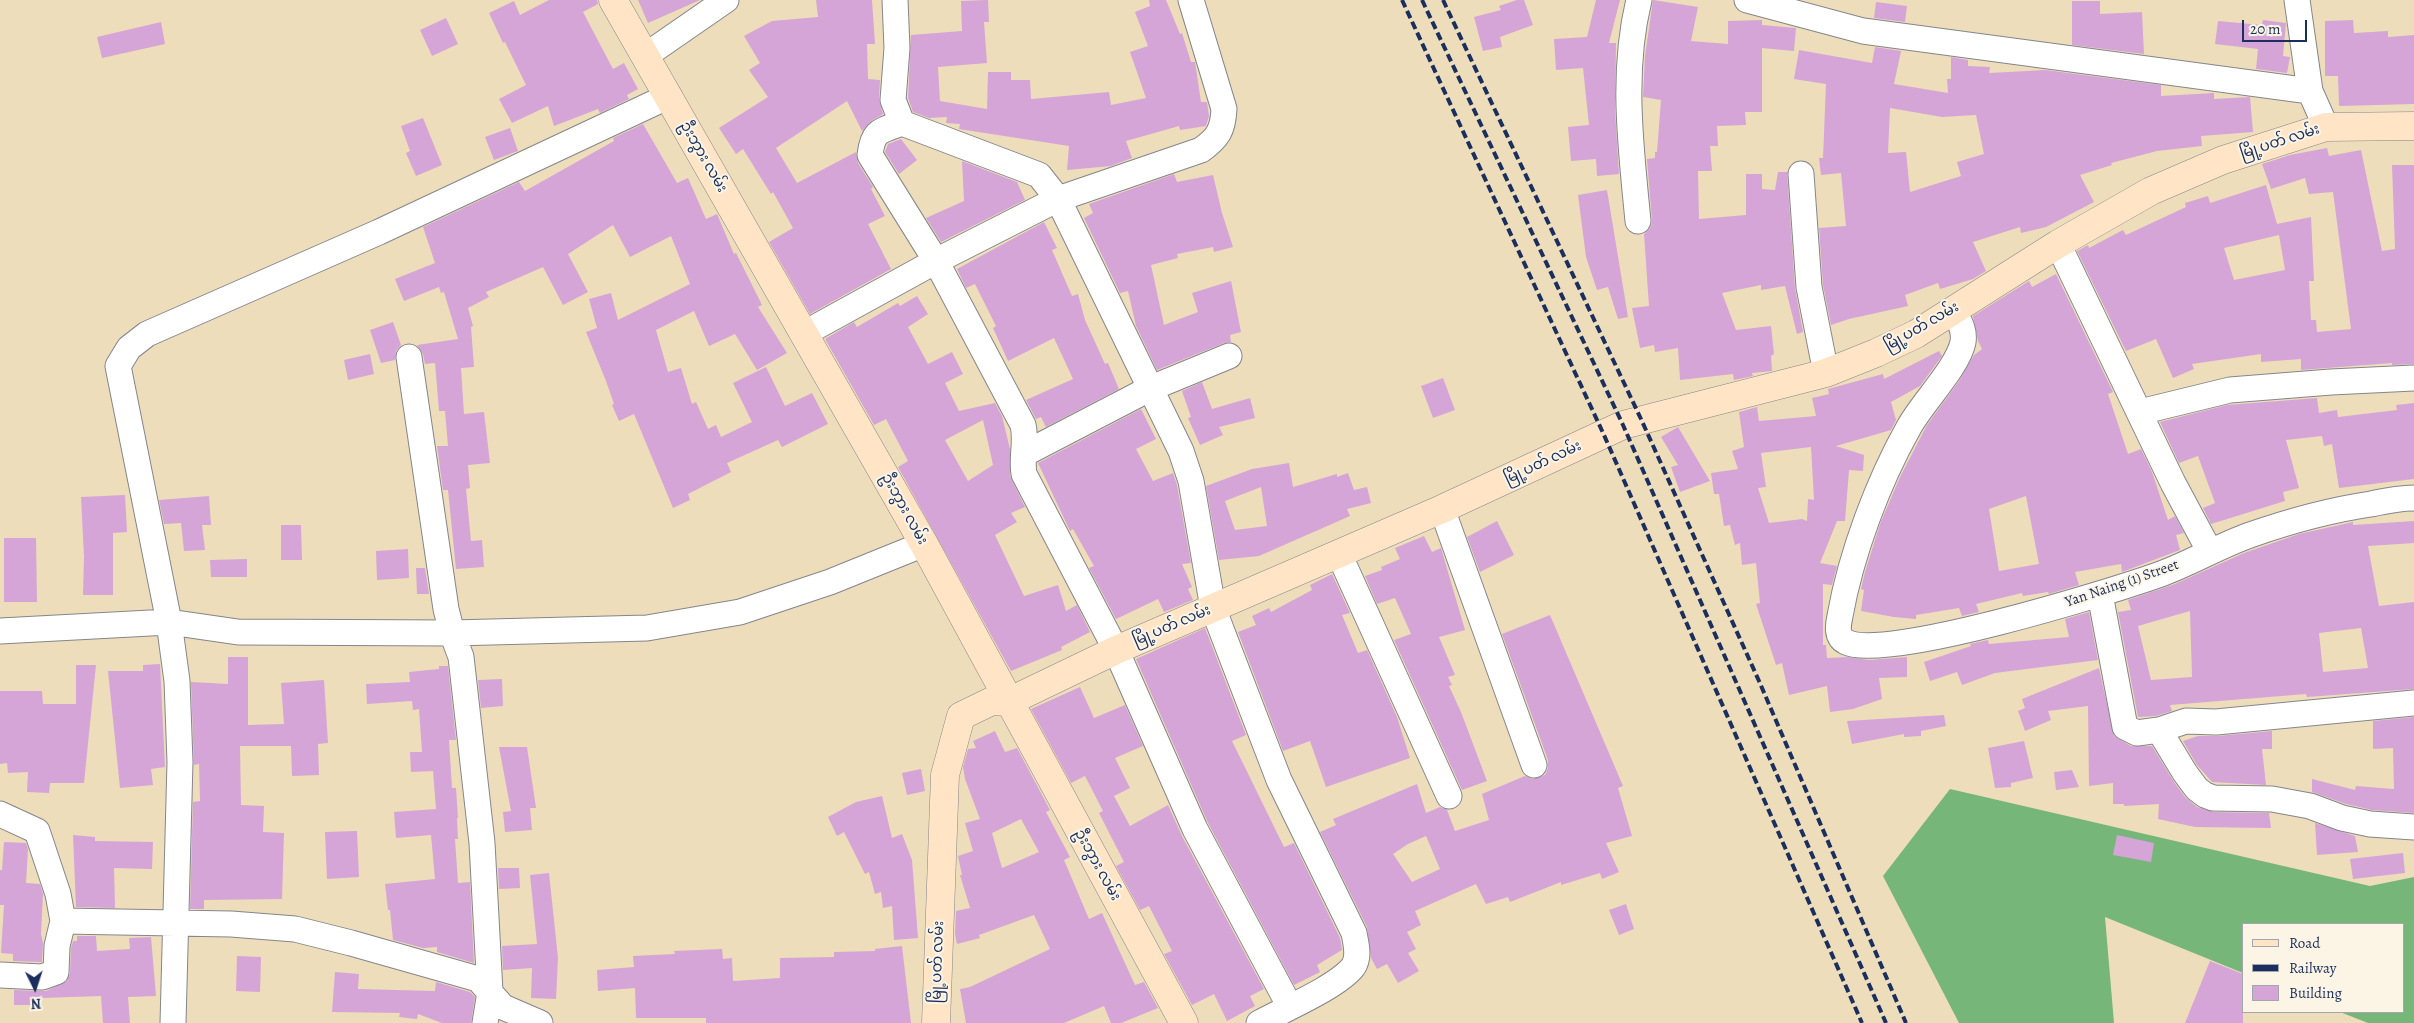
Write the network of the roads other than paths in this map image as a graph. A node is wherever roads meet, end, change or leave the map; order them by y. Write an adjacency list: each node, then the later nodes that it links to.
1 (613, 0): 8 (street, ဦးဘွား လမ်း)
2 (726, 0): 8 (street)
3 (895, 0): 11 (street)
4 (1191, 0): 15 (street)
5 (1639, 0): 16 (street)
6 (1747, 0): 9 (street)
7 (2297, 0): 9 (street)
8 (645, 56): 10 (street, ဦးဘွား လမ်း)
9 (2310, 92): 13 (street)
10 (668, 96): 20 (street, ဦးဘွား လမ်း); 35 (street)
11 (902, 123): 15 (street); 18 (street)
12 (2414, 126): 13 (street, မြို့ပတ် လမ်း)
13 (2326, 127): 17 (street, မြို့ပတ် လမ်း)
14 (1801, 174): 23 (street)
15 (1058, 199): 18 (street); 25 (street)
16 (1638, 221)
17 (2058, 244): 19 (street, မြို့ပတ် လမ်း); 26 (street)
18 (936, 261): 20 (street); 27 (street)
19 (1954, 311): 23 (street, မြို့ပတ် လမ်း); 33 (street, Yan Naing (1) Street)
20 (805, 333): 30 (street, ဦးဘွား လမ်း)
21 (1229, 356): 25 (street)
22 (409, 357): 37 (street)
23 (1826, 372): 29 (street, မြို့ပတ် လမ်း)
24 (2414, 378): 26 (street)
25 (1149, 389): 27 (street); 34 (street)
26 (2140, 412): 31 (street)
27 (1024, 454): 38 (street)
28 (2414, 498): 31 (street, Yan Naing (1) Street)
29 (1442, 509): 32 (street, မြို့ပတ် လမ်း); 42 (street)
30 (924, 544): 37 (street); 39 (street, ဦးဘွား လမ်း)
31 (2210, 552): 33 (street, Yan Naing (1) Street)
32 (1339, 554): 34 (street, မြို့ပတ် လမ်း); 43 (street)
33 (2100, 594): 41 (street)
34 (1213, 608): 38 (street, မြို့ပတ် လမ်း); 50 (street)
35 (169, 622): 36 (street); 37 (street); 47 (street)
36 (0, 631)
37 (452, 633): 49 (street)
38 (1116, 650): 39 (street, မြို့ပတ် လမ်း); 50 (street)
39 (1008, 702): 54 (street, မြို့ပတ် လမ်း); 55 (street, ဦးဘွား လမ်း)
40 (2414, 703): 41 (street)
41 (2159, 730): 45 (street)
42 (1534, 765)
43 (1449, 796)
44 (0, 814): 46 (street)
45 (2414, 827)
46 (62, 921): 47 (street); 48 (street)
47 (176, 924): 49 (street); 51 (street)
48 (0, 975)
49 (490, 992): 52 (street); 53 (street)
50 (1290, 1007): 56 (street)
51 (173, 1023)
52 (485, 1023)
53 (540, 1023)
54 (936, 1023)
55 (1184, 1023)
56 (1259, 1023)

